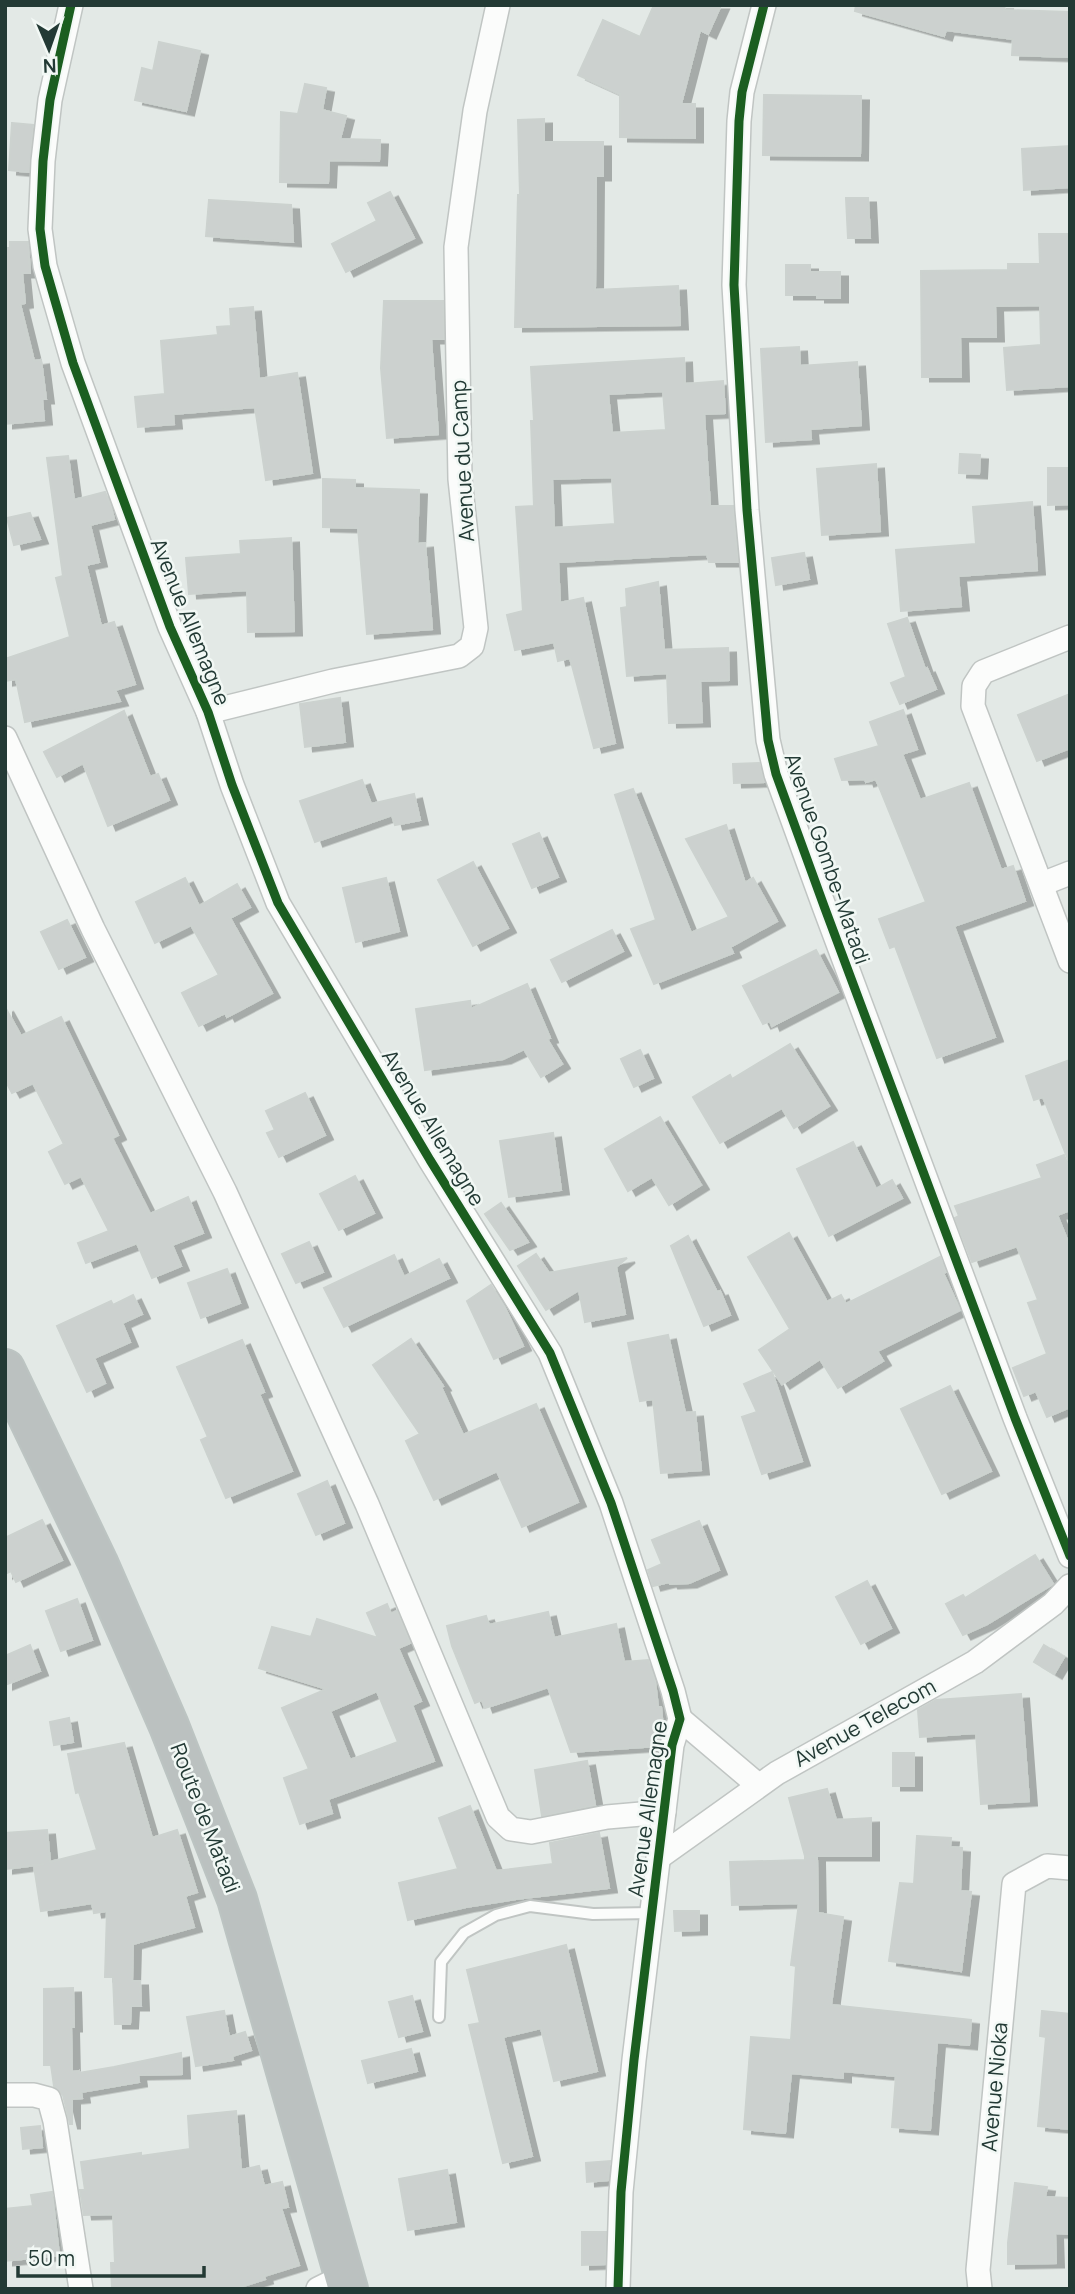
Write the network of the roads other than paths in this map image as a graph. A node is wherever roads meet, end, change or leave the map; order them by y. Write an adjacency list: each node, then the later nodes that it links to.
1 (71, 5): 5 (street, Avenue Allemagne)
2 (498, 5): 5 (street, Avenue du Camp)
3 (764, 5): 11 (street, Avenue Gombe-Matadi)
4 (1070, 637): 8 (street)
5 (208, 712): 13 (street, Avenue Allemagne)
6 (5, 738): 15 (street)
7 (1070, 873): 8 (street)
8 (1042, 884): 9 (street)
9 (1070, 961)
10 (5, 1369): 21 (highway, Route de Matadi)
11 (1070, 1556)
12 (1070, 1586): 14 (street, Avenue Telecom)
13 (680, 1719): 14 (street); 15 (street, Avenue Allemagne)
14 (758, 1785): 16 (street, Avenue Telecom)
15 (664, 1812): 16 (street, Avenue Allemagne)
16 (657, 1858): 18 (street, Avenue Allemagne)
17 (1070, 1868): 24 (street, Avenue Nioka)
18 (651, 1913): 19 (lane); 23 (street, Avenue Allemagne)
19 (439, 2017)
20 (5, 2095): 22 (street)
21 (336, 2285)
22 (81, 2289)
23 (618, 2289)
24 (980, 2289)

